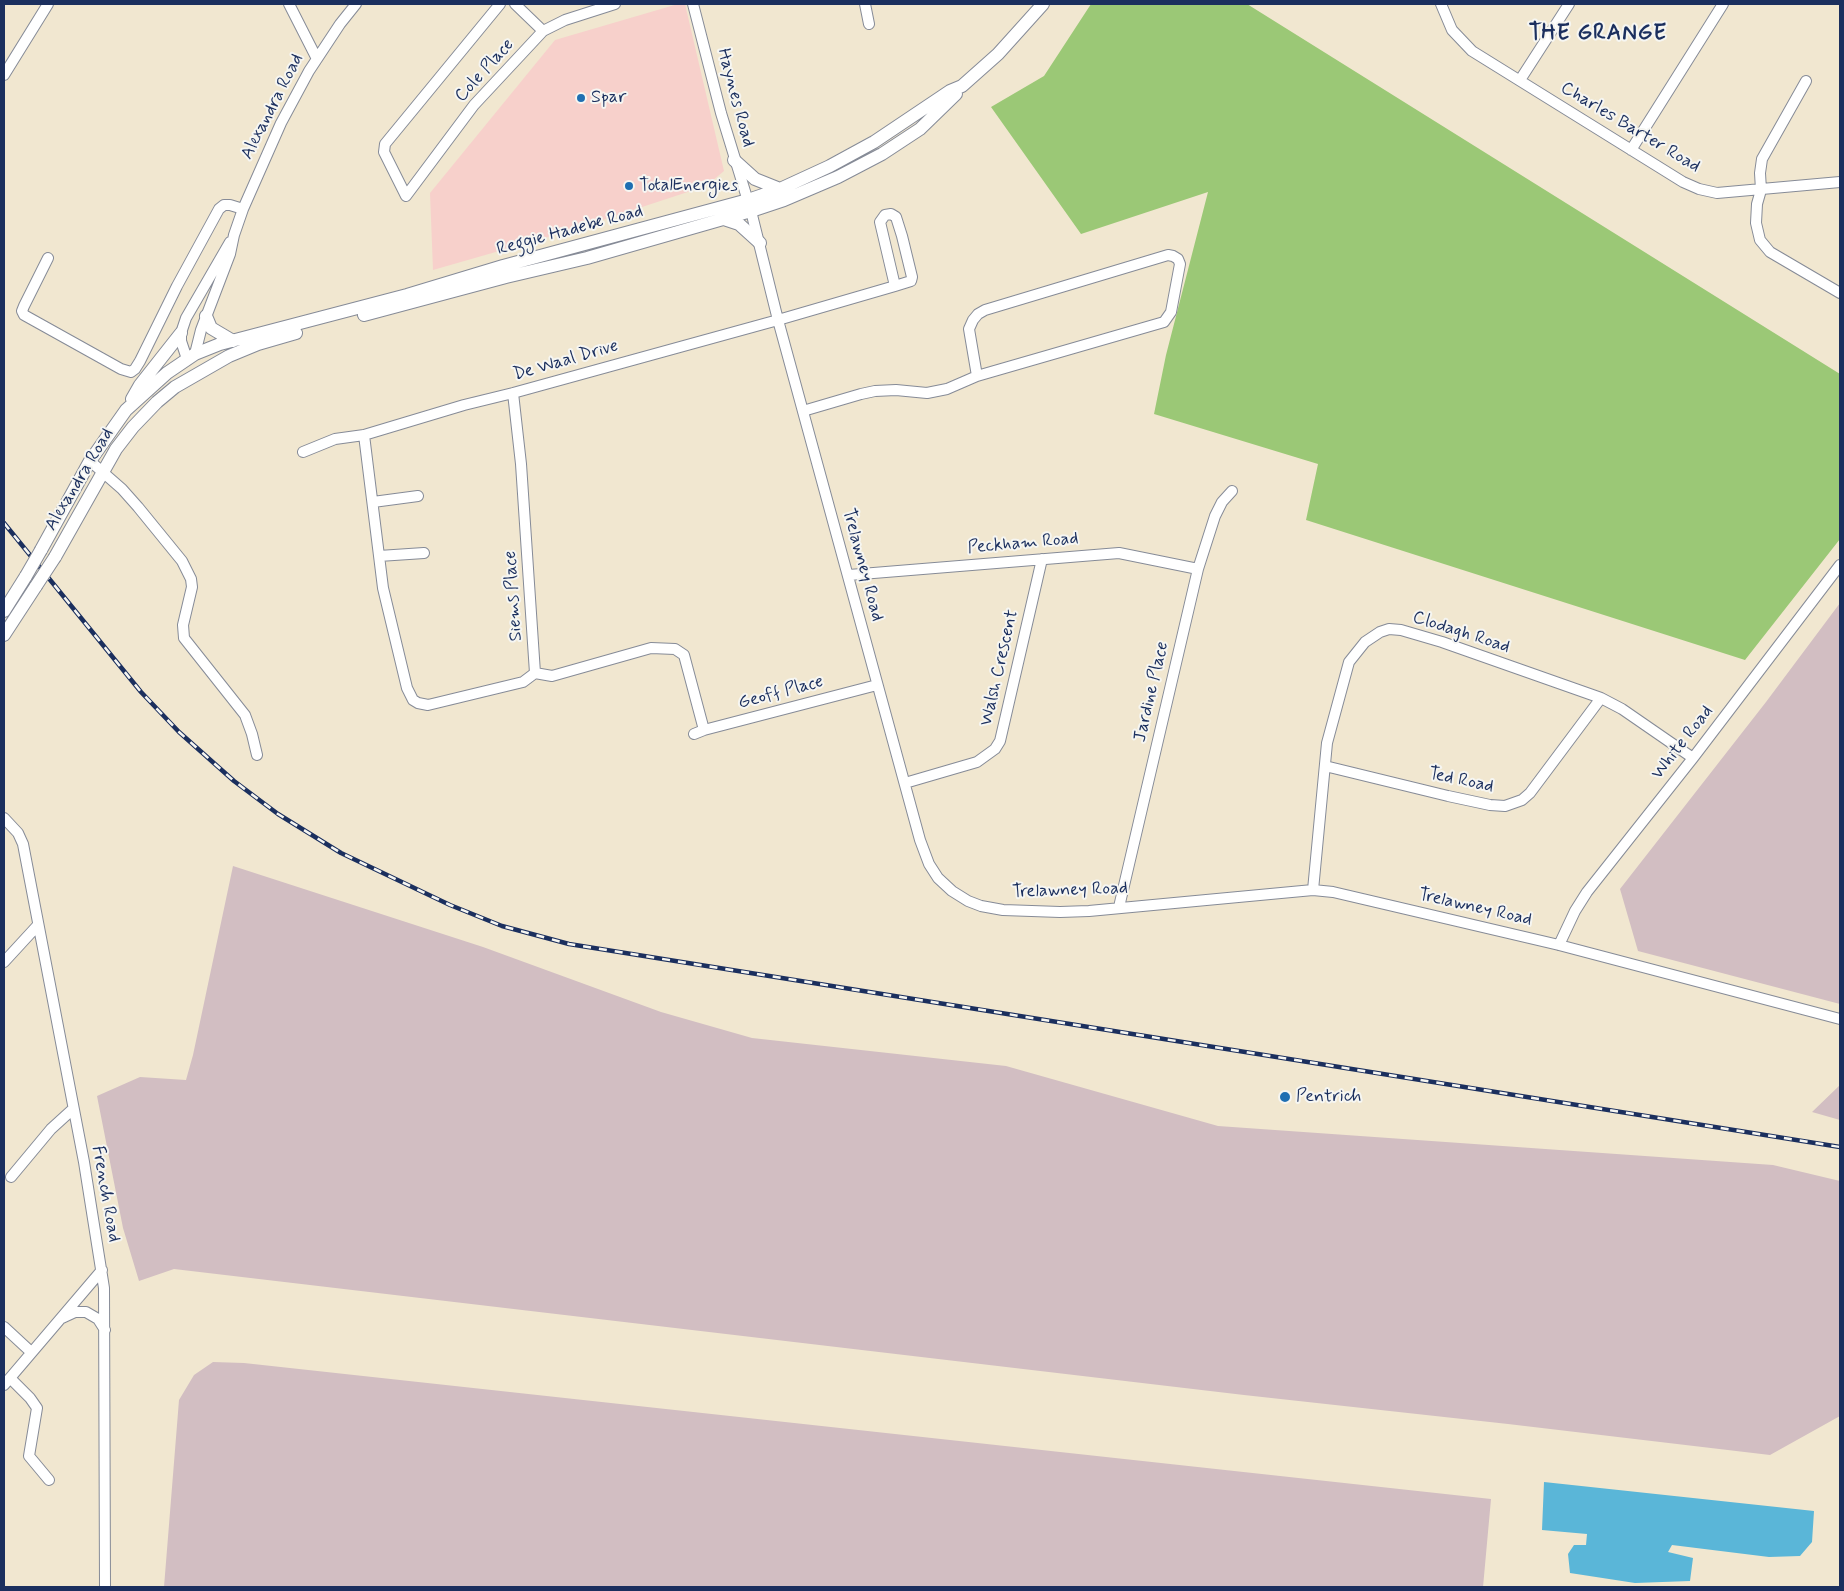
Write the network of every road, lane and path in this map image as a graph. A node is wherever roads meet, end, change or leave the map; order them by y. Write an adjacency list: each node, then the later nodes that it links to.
1 (48, 4): 16 (street)
2 (289, 4): 15 (street)
3 (356, 4): 15 (street, Alexandra Road)
4 (500, 4): 14 (street, Cole Place)
5 (515, 4): 14 (street)
6 (615, 4): 14 (street, Cole Place)
7 (693, 4): 21 (street, Haynes Road)
8 (864, 4): 13 (street)
9 (1043, 4): 19 (main road, Reggie Hadebe Road)
10 (1441, 4): 17 (street, Charles Barter Road)
11 (1569, 4): 17 (street)
12 (1723, 4): 20 (street)
13 (869, 24)
14 (543, 31)
15 (317, 59): 26 (street, Alexandra Road)
16 (4, 75)
17 (1520, 80): 20 (street, Charles Barter Road)
18 (1806, 81): 24 (street)
19 (962, 86): 23 (main road, Reggie Hadebe Road); 25 (main road, Reggie Hadebe Road)
20 (1631, 150): 24 (street, Charles Barter Road)
21 (734, 160): 23 (main road); 25 (street, Haynes Road)
22 (1840, 182): 24 (street, Charles Barter Road)
23 (780, 189): 25 (main road, Reggie Hadebe Road)
24 (1761, 190): 32 (street)
25 (750, 206): 27 (main road, Reggie Hadebe Road); 29 (street, Trelawney Road); 36 (main road, Reggie Hadebe Road)
26 (243, 209): 28 (street, Alexandra Road); 30 (street)
27 (724, 219): 29 (main road); 36 (main road, Reggie Hadebe Road)
28 (234, 235): 33 (street, Alexandra Road); 35 (street, Alexandra Road)
29 (760, 243): 34 (street, Trelawney Road)
30 (48, 258)
31 (895, 286): 31 (street); 34 (street, De Waal Drive)
32 (1840, 294)
33 (206, 316): 37 (main road); 39 (street, Alexandra Road)
34 (778, 320): 43 (street, De Waal Drive); 45 (street, Trelawney Road)
35 (181, 333): 39 (street); 44 (main road)
36 (257, 340): 37 (main road, Reggie Hadebe Road)
37 (240, 343): 38 (main road, Reggie Hadebe Road); 39 (main road, Reggie Hadebe Road)
38 (229, 356): 39 (main road); 40 (main road, Reggie Hadebe Road)
39 (191, 359): 42 (main road); 44 (main road, Alexandra Road)
40 (211, 366): 42 (main road, Alexandra Road)
41 (977, 376): 41 (street); 45 (street)
42 (186, 380): 49 (main road, Alexandra Road)
43 (513, 393): 46 (street, De Waal Drive); 62 (street, Siems Place)
44 (126, 410): 48 (main road, Alexandra Road)
45 (803, 411): 58 (street, Trelawney Road)
46 (364, 435): 47 (street, De Waal Drive); 52 (street)
47 (304, 452)
48 (90, 461): 49 (street); 59 (main road, Alexandra Road, bridge)
49 (103, 471): 60 (main road, Alexandra Road, bridge); 67 (street)
50 (1232, 491): 57 (street, Jardine Place)
51 (418, 496): 52 (street)
52 (373, 502): 54 (street)
53 (424, 553): 54 (street)
54 (379, 556): 62 (street)
55 (1042, 559): 57 (street, Peckham Road); 58 (street, Peckham Road); 70 (street, Walsh Crescent)
56 (1840, 565): 68 (street, White Road)
57 (1198, 569): 73 (street, Jardine Place)
58 (849, 575): 63 (street, Trelawney Road)
59 (4, 610): 60 (main road)
60 (15, 620): 61 (main road, Alexandra Road)
61 (4, 635)
62 (536, 674): 65 (street)
63 (877, 685): 65 (street, Geoff Place); 70 (street, Trelawney Road)
64 (1601, 698): 68 (street, Clodagh Road); 69 (street, Ted Road); 69 (street, Clodagh Road)
65 (704, 730): 66 (street, Geoff Place)
66 (694, 734)
67 (257, 755)
68 (1693, 758): 75 (street, White Road)
69 (1325, 766): 72 (street, Clodagh Road)
70 (905, 783): 73 (street, Trelawney Road)
71 (4, 818): 74 (street, French Road)
72 (1313, 890): 73 (street, Trelawney Road); 75 (street, Trelawney Road)
73 (1118, 907)
74 (38, 925): 76 (street); 78 (street, French Road)
75 (1559, 945): 77 (street, Trelawney Road)
76 (4, 962)
77 (1840, 1019)
78 (73, 1109): 79 (street); 80 (street, French Road)
79 (11, 1177)
80 (102, 1270): 81 (street); 83 (street, French Road)
81 (60, 1318): 83 (street); 84 (street)
82 (4, 1326): 84 (street)
83 (106, 1331): 87 (street, French Road)
84 (31, 1352): 85 (street)
85 (7, 1381): 86 (street)
86 (48, 1480)
87 (105, 1587)

